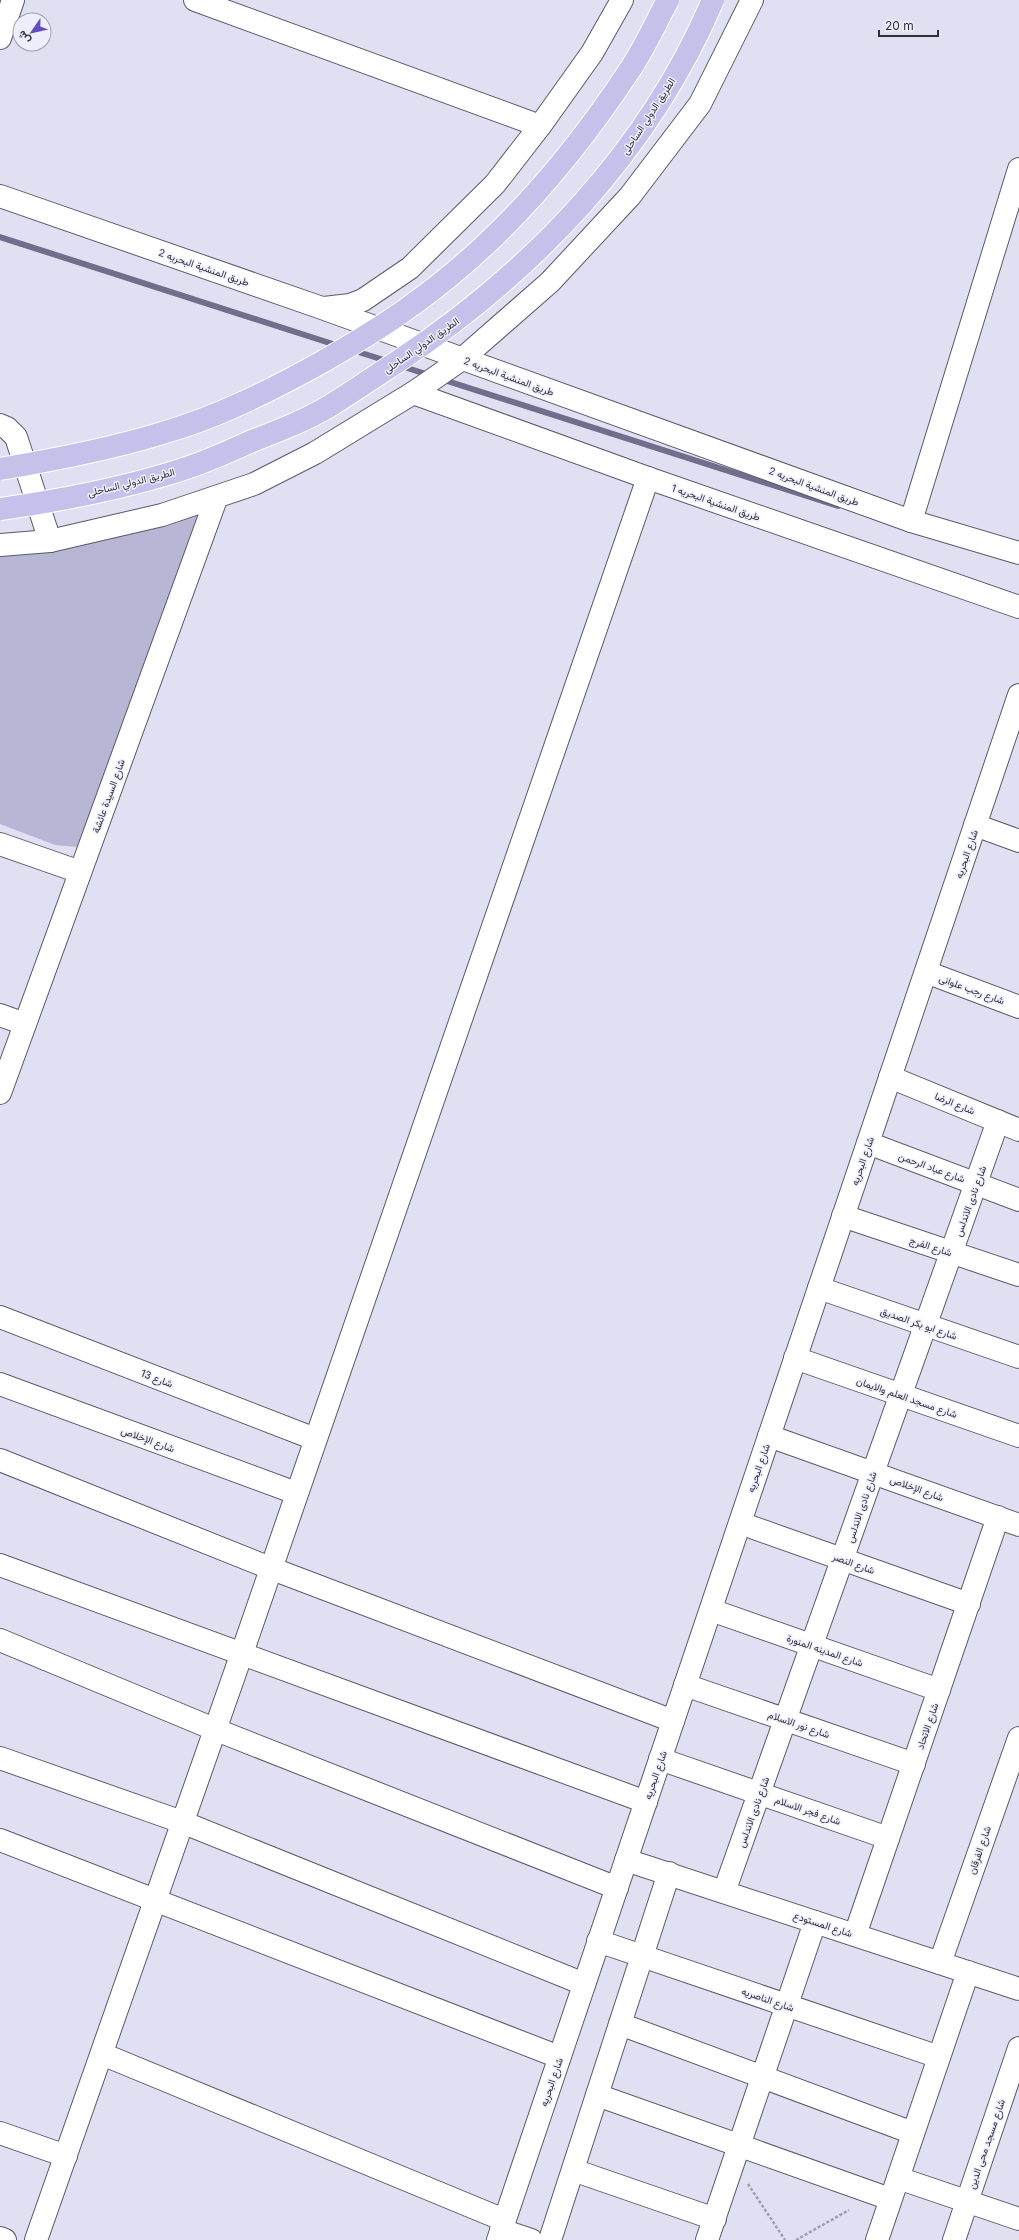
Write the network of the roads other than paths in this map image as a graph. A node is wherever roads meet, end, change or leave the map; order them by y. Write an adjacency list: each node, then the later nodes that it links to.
1 (13, 0): 7 (street)
2 (194, 0): 8 (street)
3 (622, 0): 8 (street)
4 (668, 0): 15 (main road, bridge)
5 (713, 0): 18 (main road, الطريق الدولي الساحلى, bridge)
6 (752, 0): 12 (street)
7 (0, 38)
8 (540, 126): 11 (street)
9 (1019, 169): 19 (street)
10 (0, 196): 11 (street, طريق المنشية البحريه 2)
11 (322, 308): 12 (street, طريق المنشية البحريه 2)
12 (462, 359): 13 (street); 19 (street, طريق المنشية البحريه 2)
13 (413, 393): 16 (street, طريق المنشية البحريه 1); 17 (street)
14 (0, 425): 20 (street)
15 (0, 469)
16 (648, 478): 23 (street, طريق المنشية البحريه 1); 52 (street)
17 (216, 499): 20 (street); 28 (street, شارع السيدة عائشة)
18 (0, 509)
19 (911, 521): 22 (street, طريق المنشية البحريه 2)
20 (50, 541): 21 (street)
21 (0, 545)
22 (1019, 553)
23 (1019, 607)
24 (1019, 695): 25 (street, شارع البحريه)
25 (975, 825): 26 (street); 29 (street, شارع البحريه)
26 (1019, 841)
27 (0, 844): 28 (street)
28 (80, 872): 32 (street, شارع السيدة عائشة)
29 (926, 972): 30 (street, شارع رجب علوانى); 33 (street, شارع البحريه)
30 (1019, 1007)
31 (0, 1015): 32 (street)
32 (25, 1024): 34 (street, شارع السيدة عائشة)
33 (890, 1077): 35 (street, شارع الرضا); 37 (street, شارع البحريه)
34 (0, 1093)
35 (998, 1121): 36 (street, شارع الرضا); 38 (street, شارع نادى الاندلس)
36 (1019, 1130)
37 (868, 1143): 38 (street, شارع عباد الرحمن); 40 (street, شارع البحريه)
38 (976, 1184): 39 (street, شارع عباد الرحمن); 41 (street, شارع نادى الاندلس)
39 (1019, 1200)
40 (843, 1216): 41 (street, شارع الفرج); 43 (street, شارع البحريه)
41 (952, 1252): 42 (street, شارع الفرج); 45 (street, شارع نادى الاندلس)
42 (1019, 1275)
43 (819, 1288): 45 (street, شارع ابو بكر الصديق); 47 (street, شارع البحريه)
44 (0, 1317): 52 (street, شارع 13)
45 (926, 1325): 46 (street, شارع ابو بكر الصديق); 49 (street, شارع نادى الاندلس)
46 (1019, 1357)
47 (795, 1358): 49 (street, شارع مسجد العلم والايمان); 50 (street, شارع البحريه)
48 (0, 1384): 55 (street, شارع الإخلاص)
49 (901, 1395): 51 (street, شارع مسجد العلم والايمان); 54 (street, شارع نادى الاندلس)
50 (769, 1436): 54 (street, شارع الإخلاص); 57 (street, شارع البحريه)
51 (1019, 1436)
52 (315, 1439): 55 (street)
53 (0, 1460): 61 (street)
54 (873, 1473): 56 (street, شارع الإخلاص); 59 (street, شارع نادى الاندلس)
55 (296, 1494): 61 (street)
56 (998, 1518): 58 (street, شارع الإخلاص); 62 (street, شارع الاتحاد)
57 (740, 1523): 59 (street, شارع النصر); 63 (street, شارع البحريه)
58 (1019, 1525)
59 (843, 1559): 62 (street, شارع النصر); 65 (street, شارع نادى الاندلس)
60 (0, 1565): 66 (street)
61 (270, 1568): 66 (street); 70 (street)
62 (969, 1604): 68 (street, شارع الاتحاد)
63 (710, 1610): 65 (street, شارع المدينه المنورة); 67 (street, شارع البحريه)
64 (0, 1640): 71 (street)
65 (812, 1645): 68 (street, شارع المدينه المنورة); 69 (street, شارع نادى الاندلس)
66 (242, 1653): 71 (street); 77 (street)
67 (685, 1685): 69 (street, شارع نور الاسلام); 70 (street, شارع البحريه)
68 (939, 1690): 75 (street, شارع الاتحاد)
69 (785, 1720): 75 (street, شارع نور الاسلام); 76 (street, شارع نادى الاندلس)
70 (673, 1721): 74 (street, شارع البحريه)
71 (214, 1729): 78 (street); 83 (street)
72 (1019, 1738): 90 (street, شارع الفرقان)
73 (0, 1758): 78 (street)
74 (660, 1759): 76 (street, شارع فجر الاسلام); 77 (street, شارع البحريه)
75 (914, 1764): 79 (street, شارع الاتحاد)
76 (759, 1794): 79 (street, شارع فجر الاسلام); 84 (street, شارع نادى الاندلس)
77 (646, 1802): 81 (street, شارع البحريه)
78 (182, 1822): 85 (street); 92 (street)
79 (888, 1838): 87 (street, شارع الاتحاد)
80 (0, 1840): 85 (street)
81 (626, 1860): 82 (street, شارع المستودع); 83 (street, شارع البحريه)
82 (669, 1874): 84 (street, شارع المستودع); 89 (street)
83 (617, 1888): 88 (street, شارع البحريه)
84 (724, 1892): 86 (street, شارع المستودع)
85 (155, 1900): 97 (street); 98 (street)
86 (815, 1922): 87 (street, شارع المستودع); 94 (street)
87 (855, 1935): 90 (street, شارع المستودع)
88 (598, 1942): 89 (street, شارع الناصريه); 92 (street, شارع البحريه)
89 (642, 1956): 94 (street, شارع الناصريه); 95 (street)
90 (940, 1963): 91 (street, شارع المستودع)
91 (968, 1972): 93 (street, شارع المستودع); 99 (street)
92 (584, 1984): 98 (street, شارع البحريه)
93 (1019, 1989)
94 (787, 2006): 99 (street, شارع الناصريه); 100 (street)
95 (620, 2024): 100 (street); 101 (street)
96 (1019, 2048): 109 (street, شارع مسجد محى الدين)
97 (102, 2054): 105 (street); 112 (street)
98 (559, 2057): 112 (street, شارع البحريه)
99 (939, 2057): 103 (street)
100 (763, 2077): 103 (street); 104 (street)
101 (597, 2095): 104 (street); 106 (street)
102 (0, 2133): 105 (street)
103 (913, 2133): 107 (street)
104 (737, 2154): 108 (street); 110 (street)
105 (66, 2156): 115 (street)
106 (573, 2170): 110 (street); 117 (street)
107 (898, 2178): 108 (street); 109 (street)
108 (890, 2199): 119 (street)
109 (967, 2202): 111 (street); 120 (street, شارع مسجد محى الدين)
110 (714, 2219): 118 (street)
111 (1019, 2219)
112 (501, 2230): 116 (street)
113 (0, 2238): 114 (street)
114 (5, 2240)
115 (36, 2240)
116 (531, 2240)
117 (550, 2240)
118 (708, 2240)
119 (877, 2240)
120 (954, 2240)

